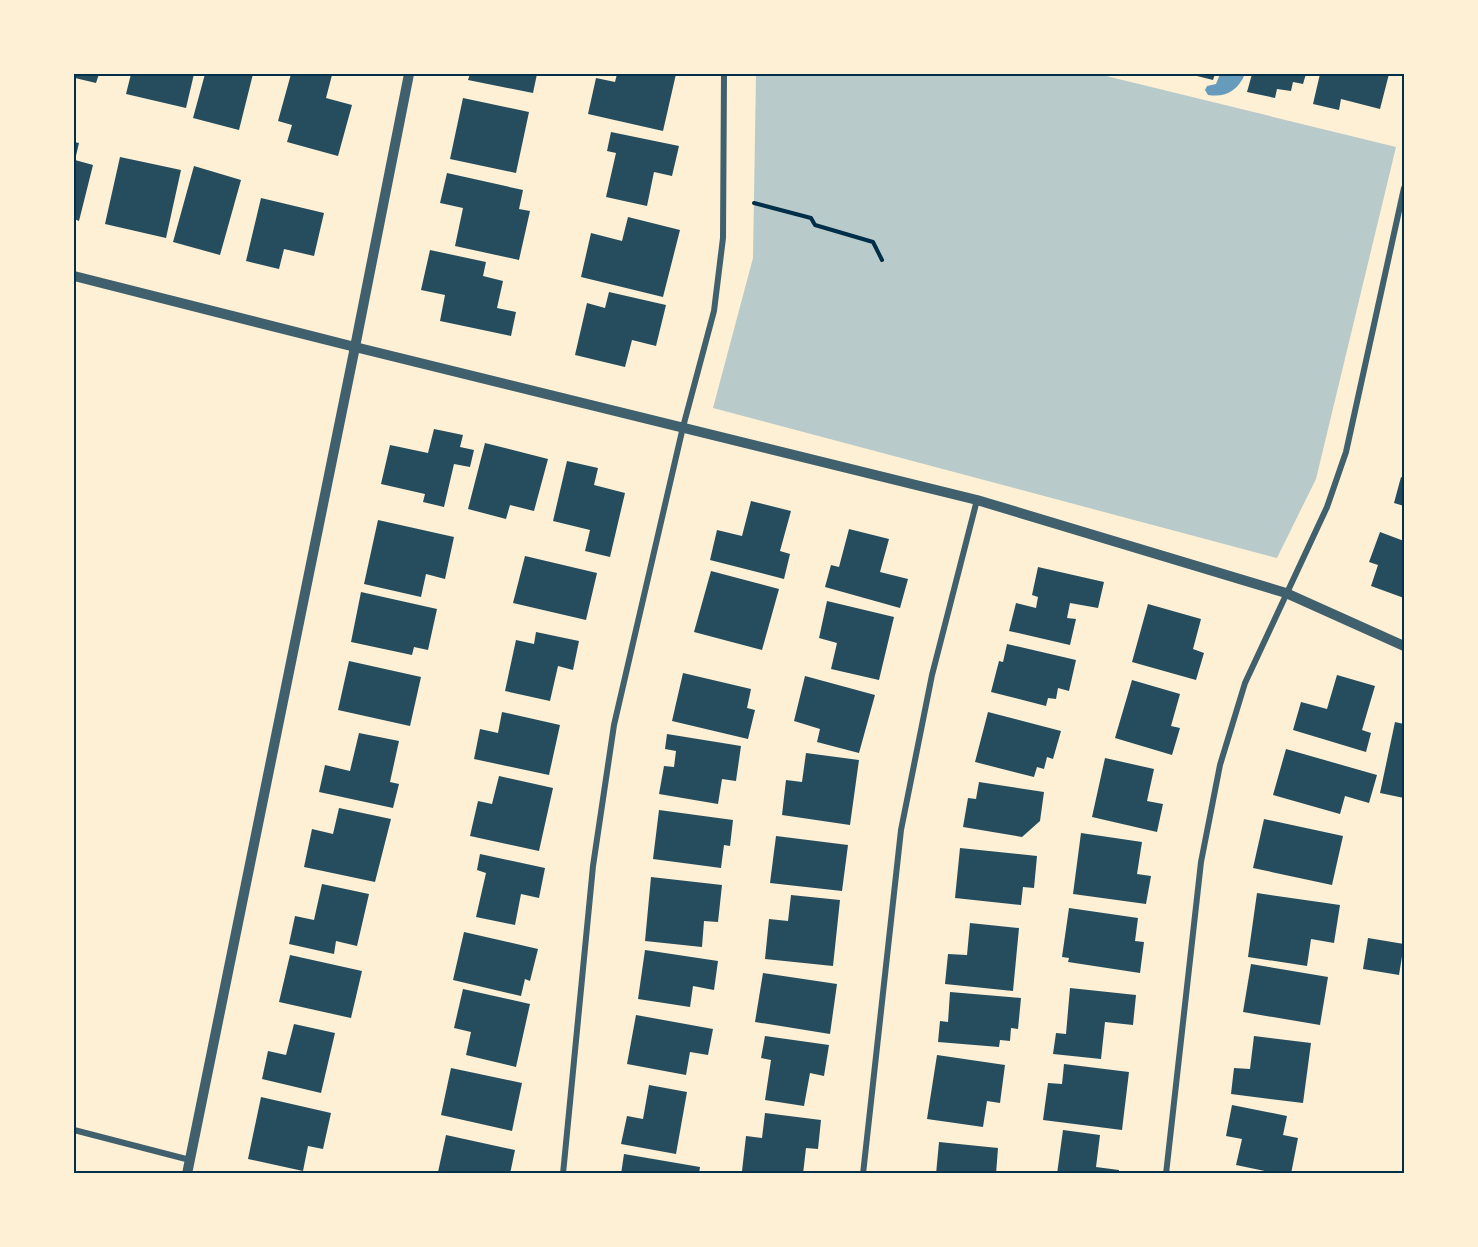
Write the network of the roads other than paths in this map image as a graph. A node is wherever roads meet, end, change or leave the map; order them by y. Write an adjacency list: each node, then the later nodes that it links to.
1 (409, 74): 5 (street)
2 (724, 74): 6 (street)
3 (1404, 189): 8 (street)
4 (74, 276): 5 (street)
5 (355, 348): 6 (street); 11 (street)
6 (683, 427): 7 (street); 13 (street)
7 (977, 500): 8 (street); 14 (street)
8 (1286, 593): 9 (street); 15 (street)
9 (1404, 646)
10 (74, 1130): 11 (street)
11 (190, 1160): 12 (street)
12 (187, 1173)
13 (563, 1173)
14 (863, 1173)
15 (1166, 1173)

